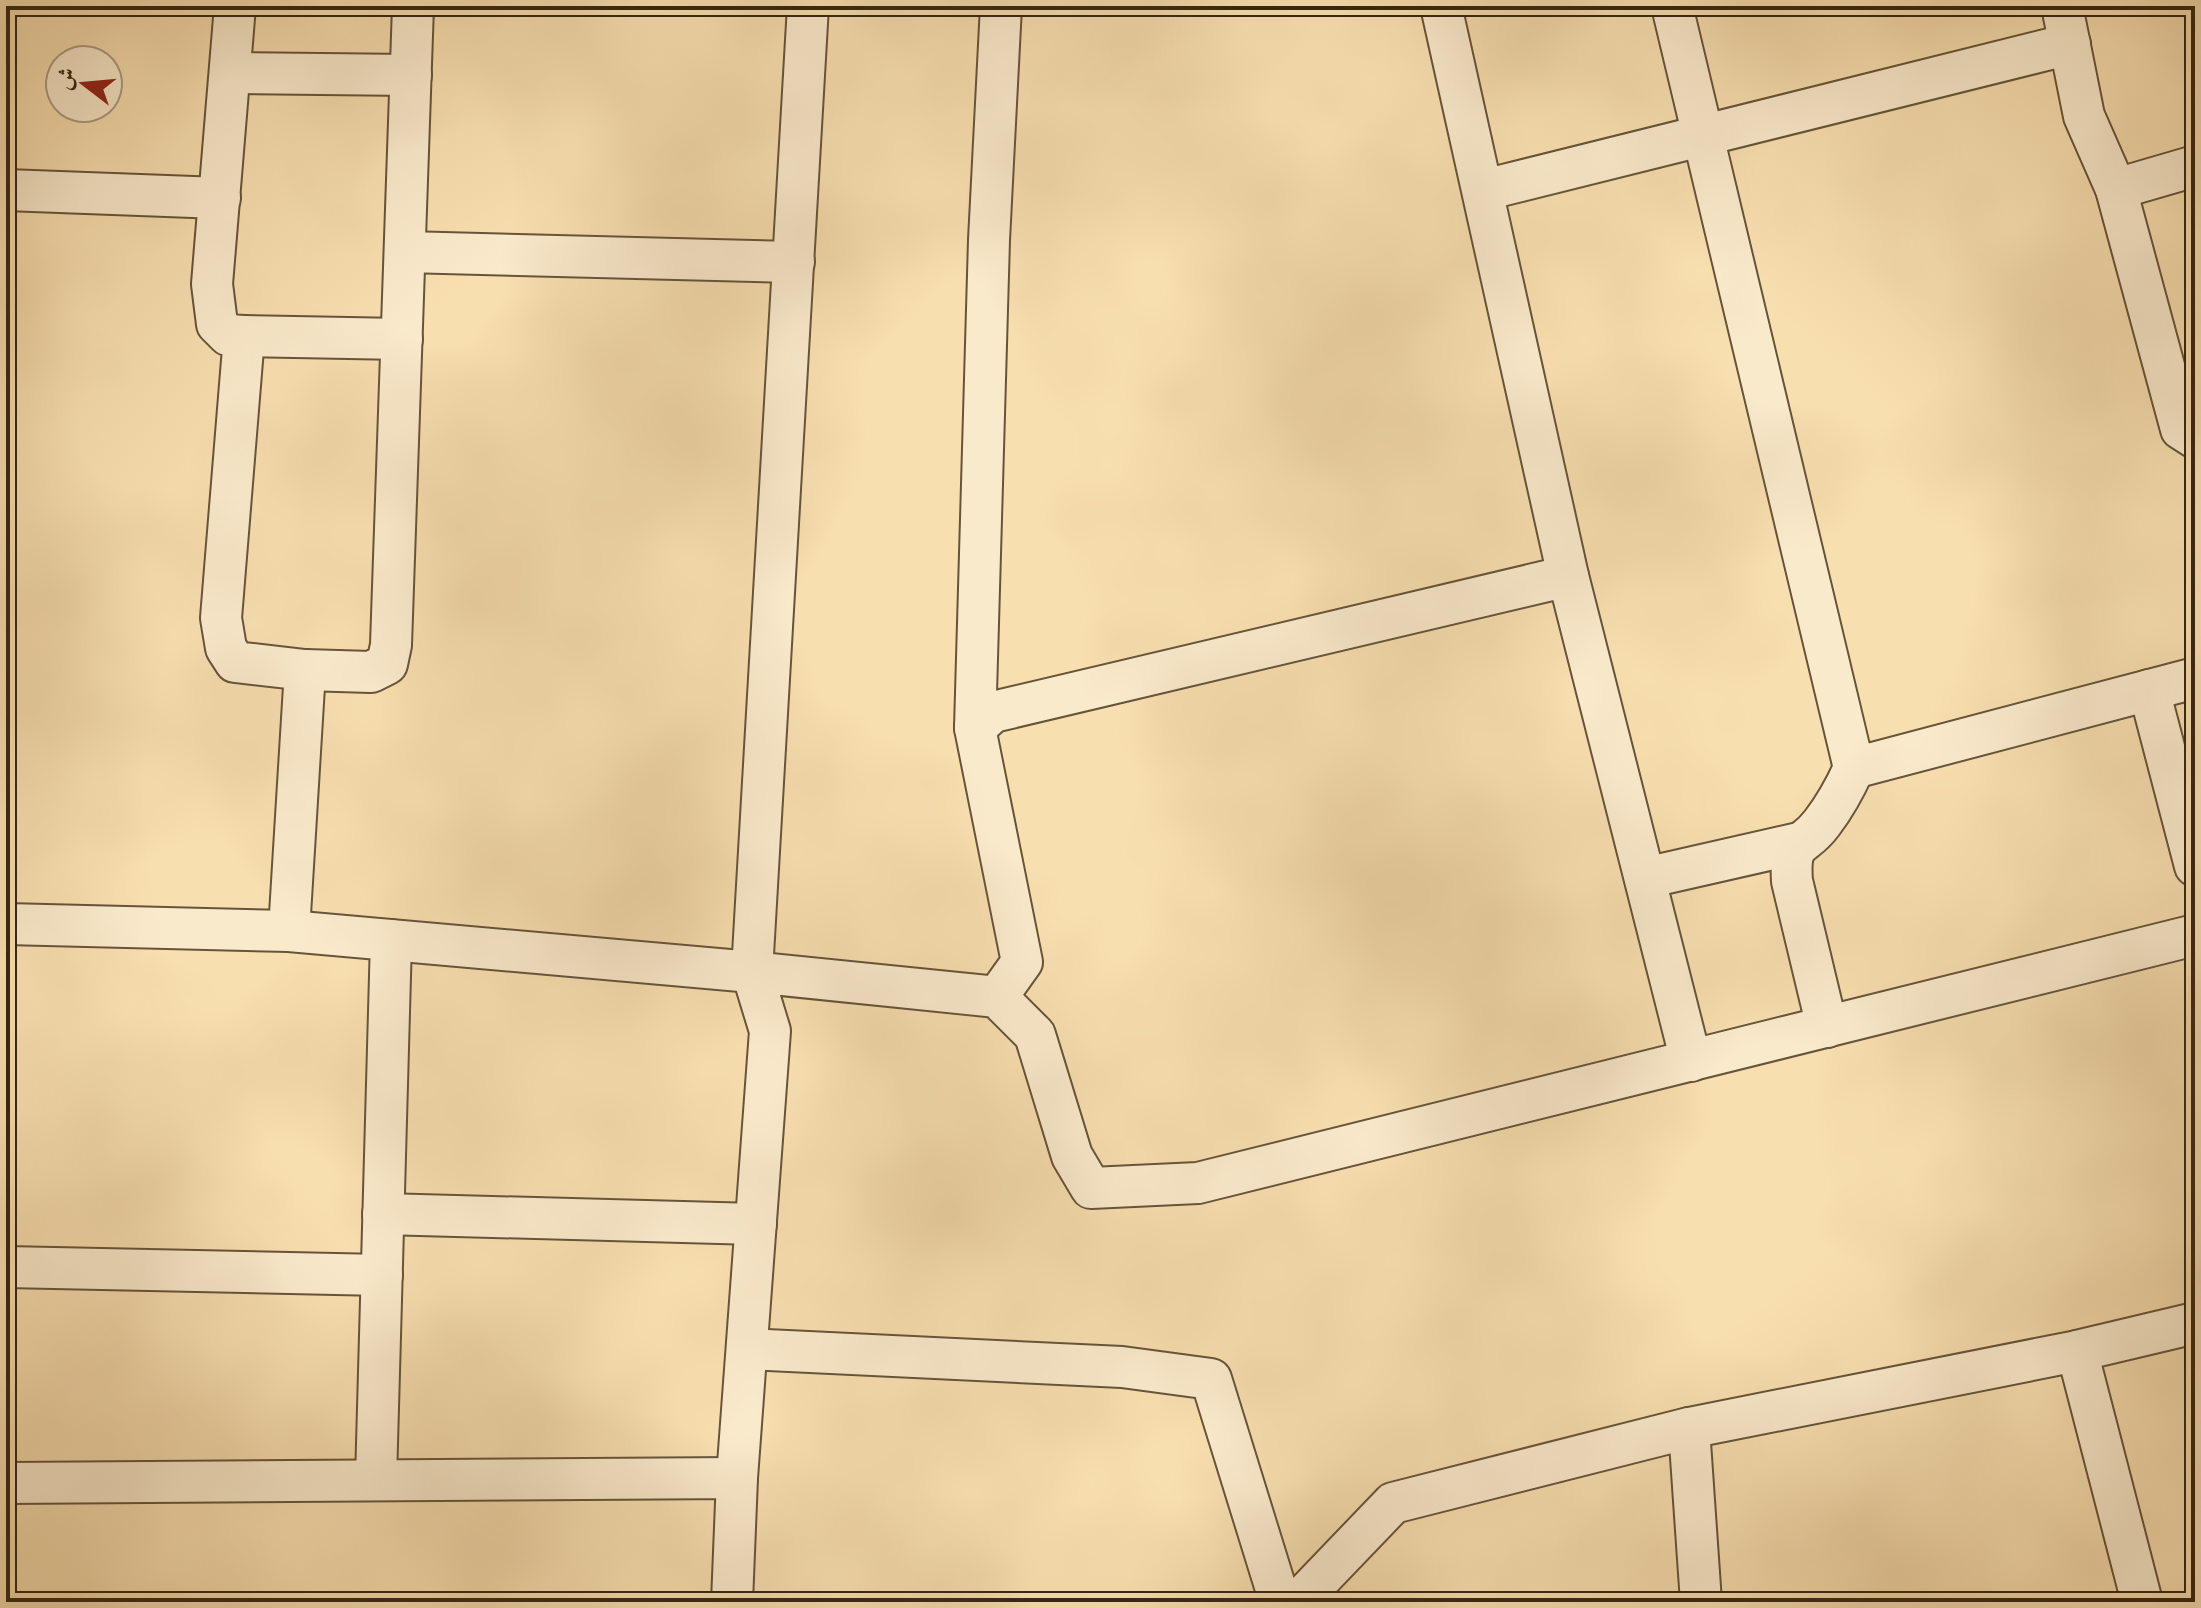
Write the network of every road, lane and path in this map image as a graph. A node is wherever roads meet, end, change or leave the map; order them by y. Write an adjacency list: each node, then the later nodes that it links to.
1 (235, 6): 9 (street)
2 (413, 6): 10 (street)
3 (808, 6): 18 (street)
4 (1001, 6): 26 (street)
5 (1441, 6): 15 (street)
6 (1672, 6): 11 (street)
7 (2062, 6): 8 (street)
8 (2070, 44): 11 (street); 13 (street)
9 (231, 73): 10 (street); 16 (street)
10 (411, 75): 17 (street)
11 (1701, 135): 15 (street); 27 (street)
12 (2195, 166): 13 (street)
13 (2116, 189): 21 (street)
14 (6, 190): 16 (street)
15 (1484, 190): 22 (street)
16 (220, 198): 19 (street)
17 (405, 252): 18 (street); 20 (street)
18 (794, 262): 35 (street)
19 (244, 336): 20 (street); 23 (street)
20 (402, 339): 23 (street)
21 (2195, 438)
22 (1568, 576): 26 (street); 30 (street)
23 (305, 670): 32 (street)
24 (2195, 678): 25 (street)
25 (2149, 690): 27 (street); 29 (street)
26 (975, 728): 36 (street)
27 (1854, 768): 28 (street)
28 (1799, 843): 30 (street); 37 (street)
29 (2195, 866)
30 (1645, 878): 38 (street)
31 (6, 924): 32 (street)
32 (289, 931): 34 (street)
33 (2195, 935): 37 (street)
34 (391, 940): 35 (street); 39 (street)
35 (752, 972): 36 (street); 40 (street)
36 (997, 997): 38 (street)
37 (1827, 1027): 38 (street)
38 (1691, 1061)
39 (383, 1214): 40 (street); 42 (street)
40 (756, 1224): 44 (street)
41 (6, 1267): 42 (street)
42 (382, 1275): 48 (street)
43 (2195, 1323): 45 (street)
44 (747, 1349): 47 (street); 51 (street)
45 (2077, 1351): 46 (street); 54 (street)
46 (1689, 1428): 52 (street); 53 (street)
47 (737, 1478): 48 (street); 50 (street)
48 (376, 1480): 49 (street)
49 (6, 1483)
50 (732, 1602)
51 (1280, 1602)
52 (1298, 1602)
53 (1701, 1602)
54 (2142, 1602)

